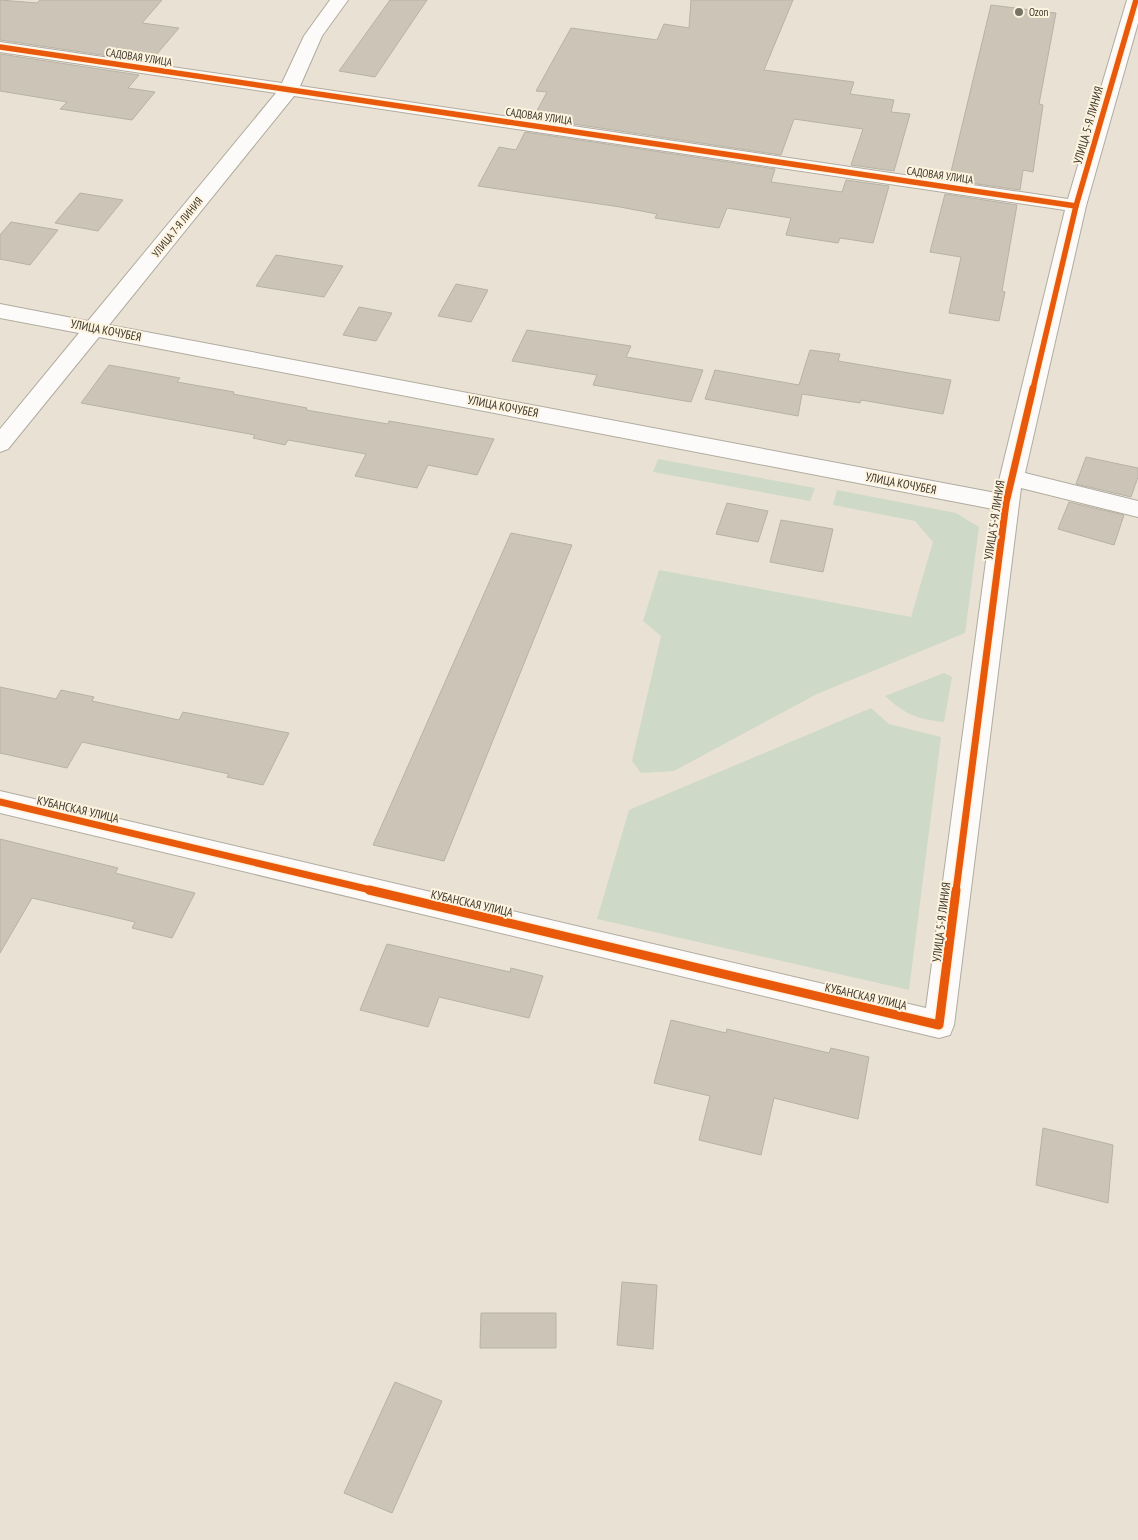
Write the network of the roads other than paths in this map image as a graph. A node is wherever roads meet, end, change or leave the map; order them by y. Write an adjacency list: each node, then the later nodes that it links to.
1 (339, 0): 4 (street, УЛИЦА 7-Я ЛИНИЯ)
2 (1136, 0): 5 (street, УЛИЦА 5-Я ЛИНИЯ)
3 (0, 47): 4 (street, САДОВАЯ УЛИЦА)
4 (288, 91): 5 (street, САДОВАЯ УЛИЦА); 7 (street, УЛИЦА 7-Я ЛИНИЯ)
5 (1076, 206): 9 (street, УЛИЦА 5-Я ЛИНИЯ)
6 (0, 311): 7 (street, УЛИЦА КОЧУБЕЯ)
7 (95, 328): 8 (street, УЛИЦА 7-Я ЛИНИЯ); 10 (street, УЛИЦА КОЧУБЕЯ)
8 (0, 444)
9 (1012, 478): 10 (street, УЛИЦА 5-Я ЛИНИЯ); 11 (street)
10 (1006, 504): 13 (street, УЛИЦА 5-Я ЛИНИЯ)
11 (1138, 509)
12 (0, 802): 13 (street, КУБАНСКАЯ УЛИЦА)
13 (939, 1025)

